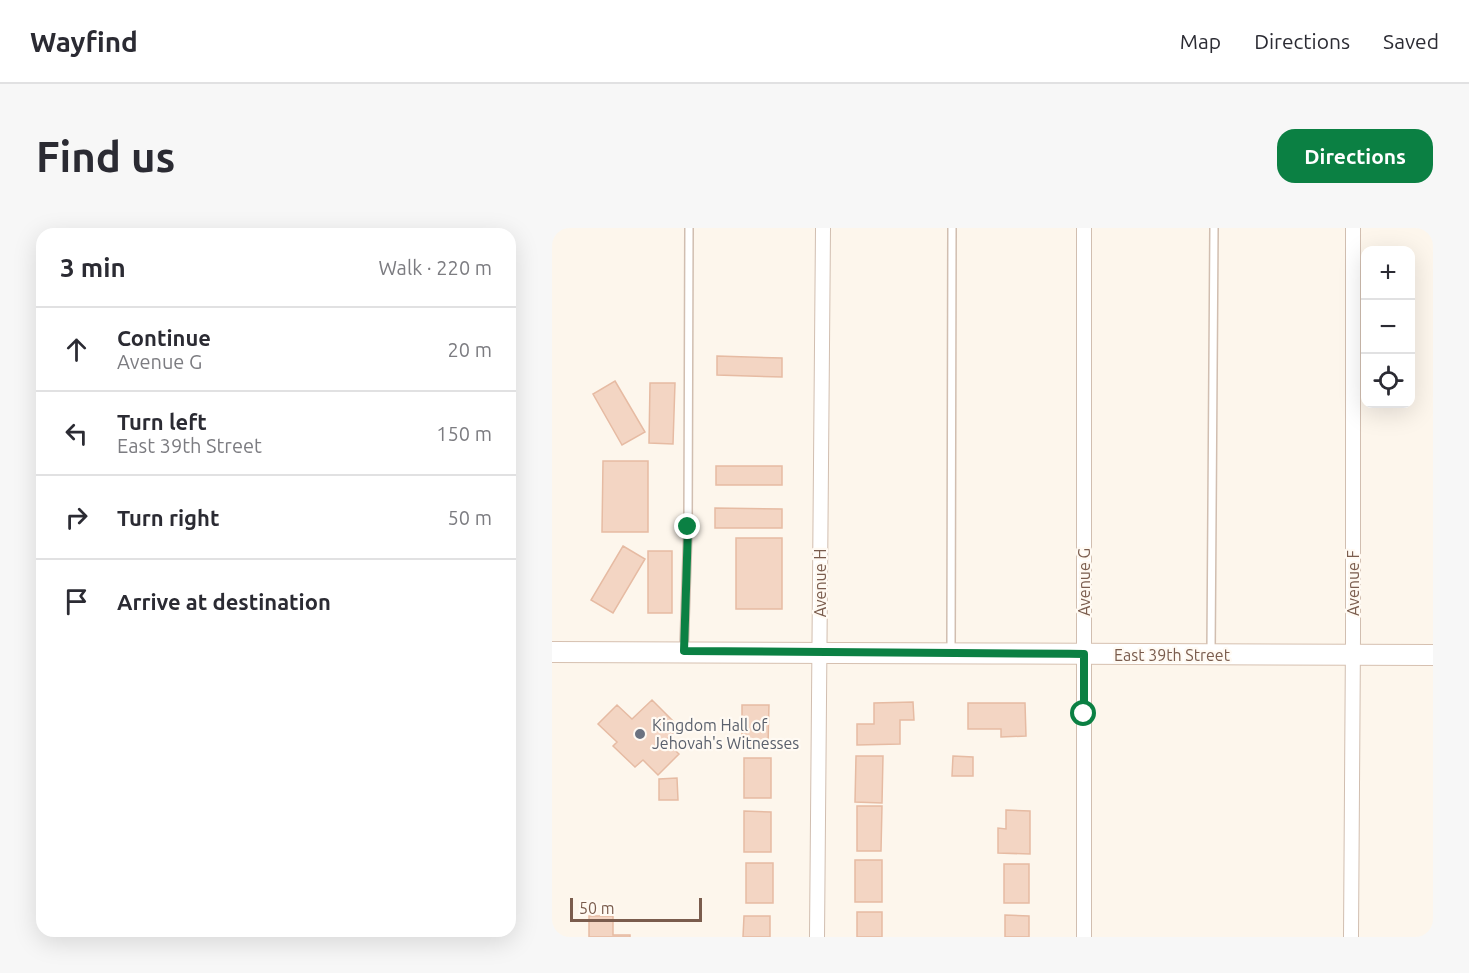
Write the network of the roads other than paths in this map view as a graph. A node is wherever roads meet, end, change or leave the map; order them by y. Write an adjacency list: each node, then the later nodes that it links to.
1 (689, 228): 7 (lane)
2 (823, 228): 10 (street, Avenue H)
3 (952, 228): 9 (lane)
4 (1084, 228): 11 (street, Avenue G)
5 (1214, 228): 12 (lane)
6 (1353, 228): 13 (street, Avenue F)
7 (684, 651): 8 (main road, East 39th Street); 10 (main road, East 39th Street)
8 (552, 652)
9 (951, 652): 10 (main road, East 39th Street); 11 (main road, East 39th Street)
10 (819, 653): 15 (street, Avenue H)
11 (1084, 654): 12 (main road, East 39th Street); 16 (street, Avenue G)
12 (1211, 655): 13 (main road, East 39th Street)
13 (1353, 655): 14 (main road, East 39th Street); 17 (street, Avenue F)
14 (1433, 655)
15 (817, 937)
16 (1084, 937)
17 (1351, 937)

